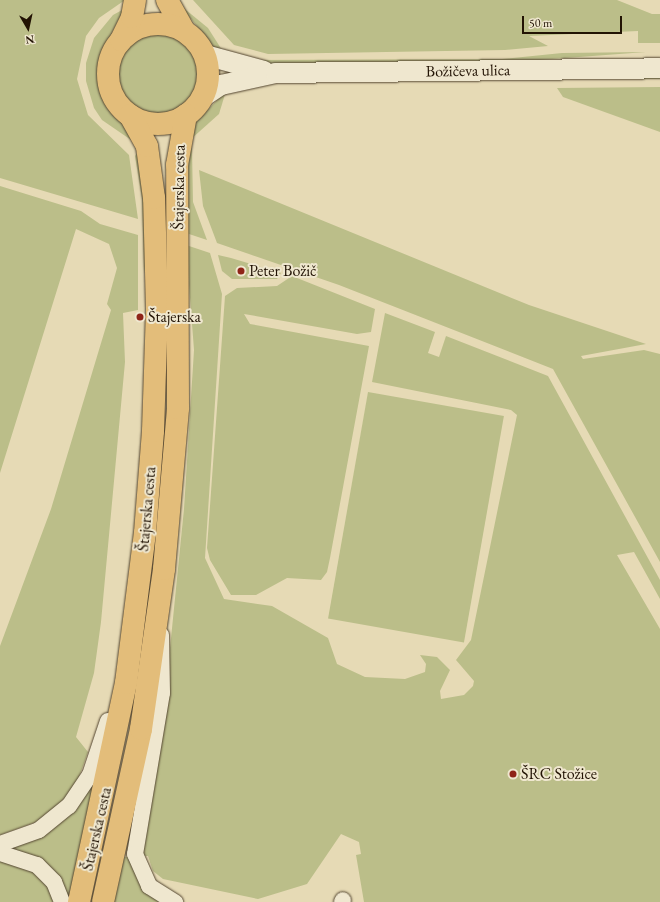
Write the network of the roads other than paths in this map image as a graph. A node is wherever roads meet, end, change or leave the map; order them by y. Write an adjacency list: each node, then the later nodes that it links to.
1 (135, 0): 4 (main road, Štajerska cesta)
2 (167, 0): 3 (main road, Štajerska cesta)
3 (184, 31): 4 (main road, Štajerska cesta); 5 (main road, Štajerska cesta)
4 (121, 40): 9 (main road, Štajerska cesta)
5 (204, 55): 7 (street, Božičeva ulica); 8 (main road, Štajerska cesta)
6 (660, 68): 7 (street, Božičeva ulica)
7 (276, 73): 8 (street, Božičeva ulica)
8 (203, 96): 10 (main road, Štajerska cesta)
9 (130, 115): 10 (main road, Štajerska cesta); 12 (main road, Štajerska cesta)
10 (186, 115): 11 (main road, Štajerska cesta)
11 (160, 609): 17 (main road, Štajerska cesta); 18 (street)
12 (126, 683): 13 (street); 16 (main road, Štajerska cesta)
13 (0, 844)
14 (0, 853): 15 (street)
15 (62, 902)
16 (79, 902)
17 (103, 902)
18 (174, 902)

